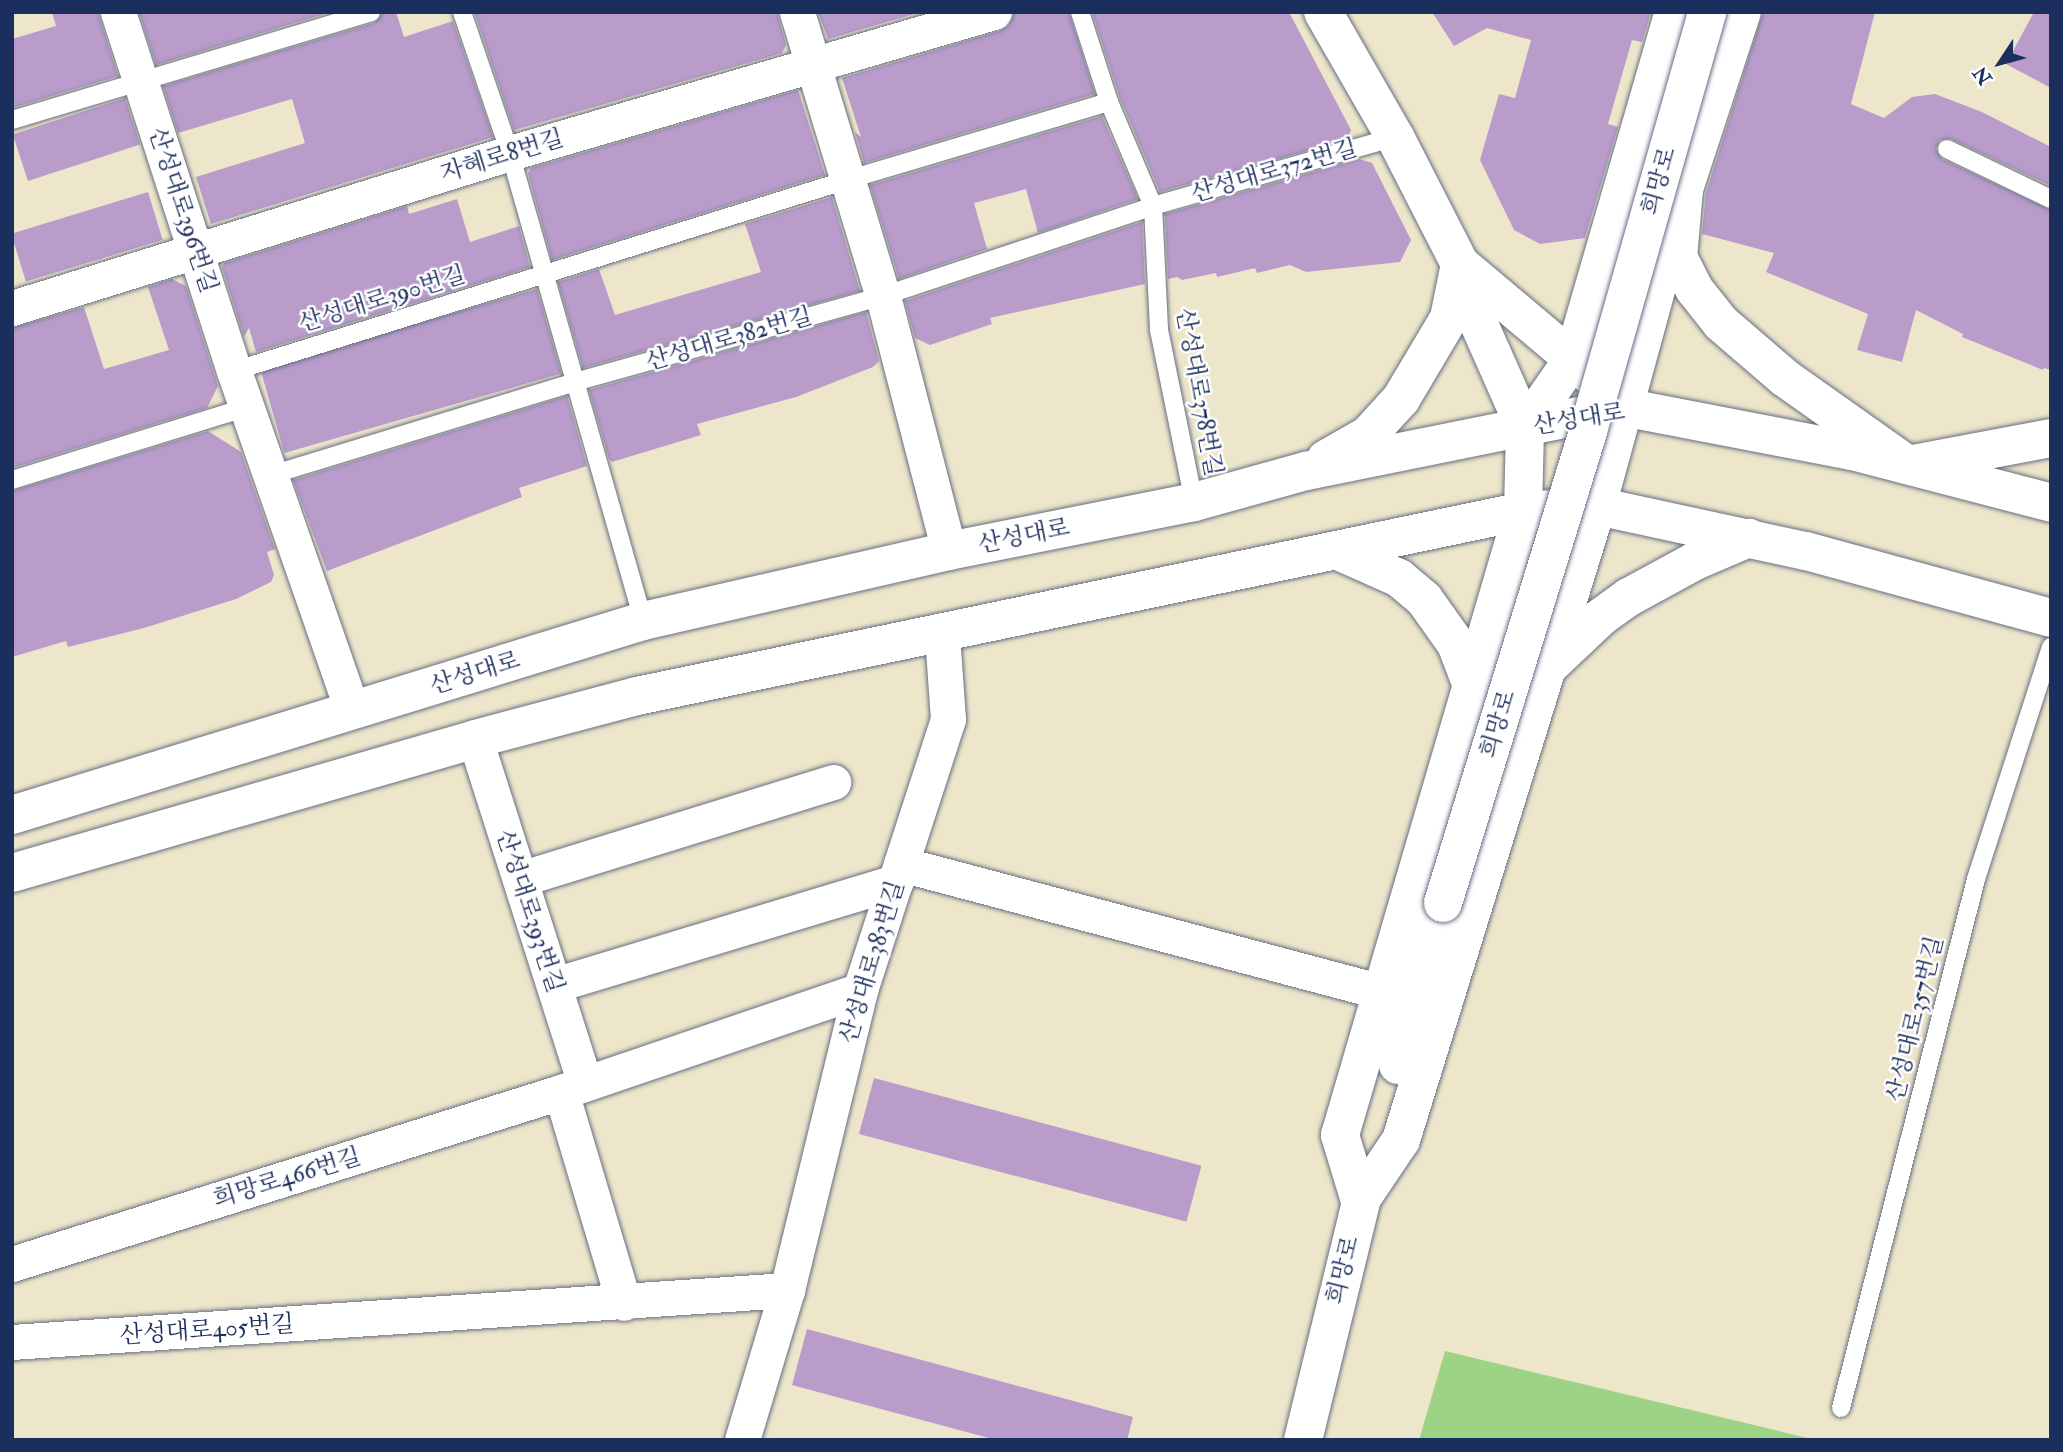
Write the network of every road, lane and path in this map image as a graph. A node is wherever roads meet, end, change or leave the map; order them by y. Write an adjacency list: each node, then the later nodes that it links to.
1 (118, 12): 12 (street, 산성대로396번길)
2 (372, 12): 12 (lane)
3 (463, 12): 17 (lane)
4 (797, 12): 11 (street)
5 (994, 12): 11 (street, 자혜로8번길)
6 (1080, 12): 13 (lane, 산성대로378번길)
7 (1323, 12): 15 (main road, 산성대로372번길)
8 (1674, 12): 27 (main road)
9 (1707, 12): 62 (main road, 희망로, bridge)
10 (1742, 12): 19 (main road)
11 (814, 64): 17 (street, 자혜로8번길); 18 (street)
12 (142, 81): 14 (lane); 22 (street, 산성대로396번길)
13 (1109, 102): 18 (lane); 21 (lane, 산성대로378번길)
14 (12, 120)
15 (1395, 137): 21 (lane, 산성대로372번길); 23 (main road, 산성대로372번길)
16 (1947, 149): 20 (lane)
17 (510, 153): 22 (street, 자혜로8번길); 24 (lane)
18 (850, 179): 24 (lane); 25 (street)
19 (1684, 189): 31 (main road); 34 (main road)
20 (2051, 199)
21 (1153, 206): 25 (lane); 38 (lane, 산성대로378번길)
22 (196, 252): 26 (street, 자혜로8번길); 28 (street, 산성대로396번길)
23 (1460, 264): 27 (main road); 32 (main road); 35 (main road)
24 (545, 274): 28 (lane, 산성대로390번길); 29 (lane)
25 (883, 296): 29 (lane, 산성대로382번길); 43 (street)
26 (12, 308)
27 (1573, 359): 31 (main road); 32 (main road)
28 (234, 371): 30 (street, 산성대로396번길)
29 (575, 382): 36 (lane); 46 (lane)
30 (248, 407): 36 (street, 산성대로396번길); 37 (lane)
31 (1623, 407): 32 (main road, 산성대로); 34 (main road, 산성대로); 40 (main road)
32 (1525, 428): 35 (main road, 산성대로); 41 (main road)
33 (2051, 438): 34 (main road)
34 (1908, 465): 39 (main road, 산성대로)
35 (1306, 471): 38 (main road, 산성대로)
36 (271, 475): 51 (street, 산성대로396번길)
37 (12, 480)
38 (1194, 502): 43 (main road, 산성대로)
39 (2051, 503)
40 (1597, 506): 41 (main road); 42 (main road); 49 (main road)
41 (1523, 511): 44 (main road); 50 (main road)
42 (1749, 538): 45 (main road); 49 (main road)
43 (949, 551): 46 (main road, 산성대로)
44 (1338, 551): 47 (main road); 50 (main road)
45 (2051, 618)
46 (642, 621): 51 (main road, 산성대로)
47 (942, 635): 52 (main road); 56 (street, 산성대로383번길)
48 (2051, 647): 67 (lane, 산성대로357번길)
49 (1547, 668): 62 (main road)
50 (1472, 686): 60 (main road)
51 (352, 710): 54 (main road, 산성대로)
52 (475, 739): 55 (main road); 57 (street, 산성대로393번길)
53 (833, 782): 57 (street)
54 (12, 815)
55 (12, 873)
56 (899, 873): 58 (street); 59 (street, 산성대로383번길); 60 (street)
57 (520, 879): 58 (street, 산성대로393번길)
58 (554, 985): 61 (street, 산성대로393번길)
59 (860, 990): 61 (street, 희망로466번길); 64 (street, 산성대로383번길)
60 (1382, 992): 62 (main road)
61 (573, 1088): 63 (street, 희망로466번길); 65 (street)
62 (1360, 1201): 69 (main road, 희망로)
63 (12, 1265)
64 (787, 1290): 65 (street); 68 (street, 산성대로383번길)
65 (624, 1303): 66 (street, 산성대로405번길)
66 (12, 1342)
67 (1841, 1408)
68 (742, 1440)
69 (1303, 1440)

